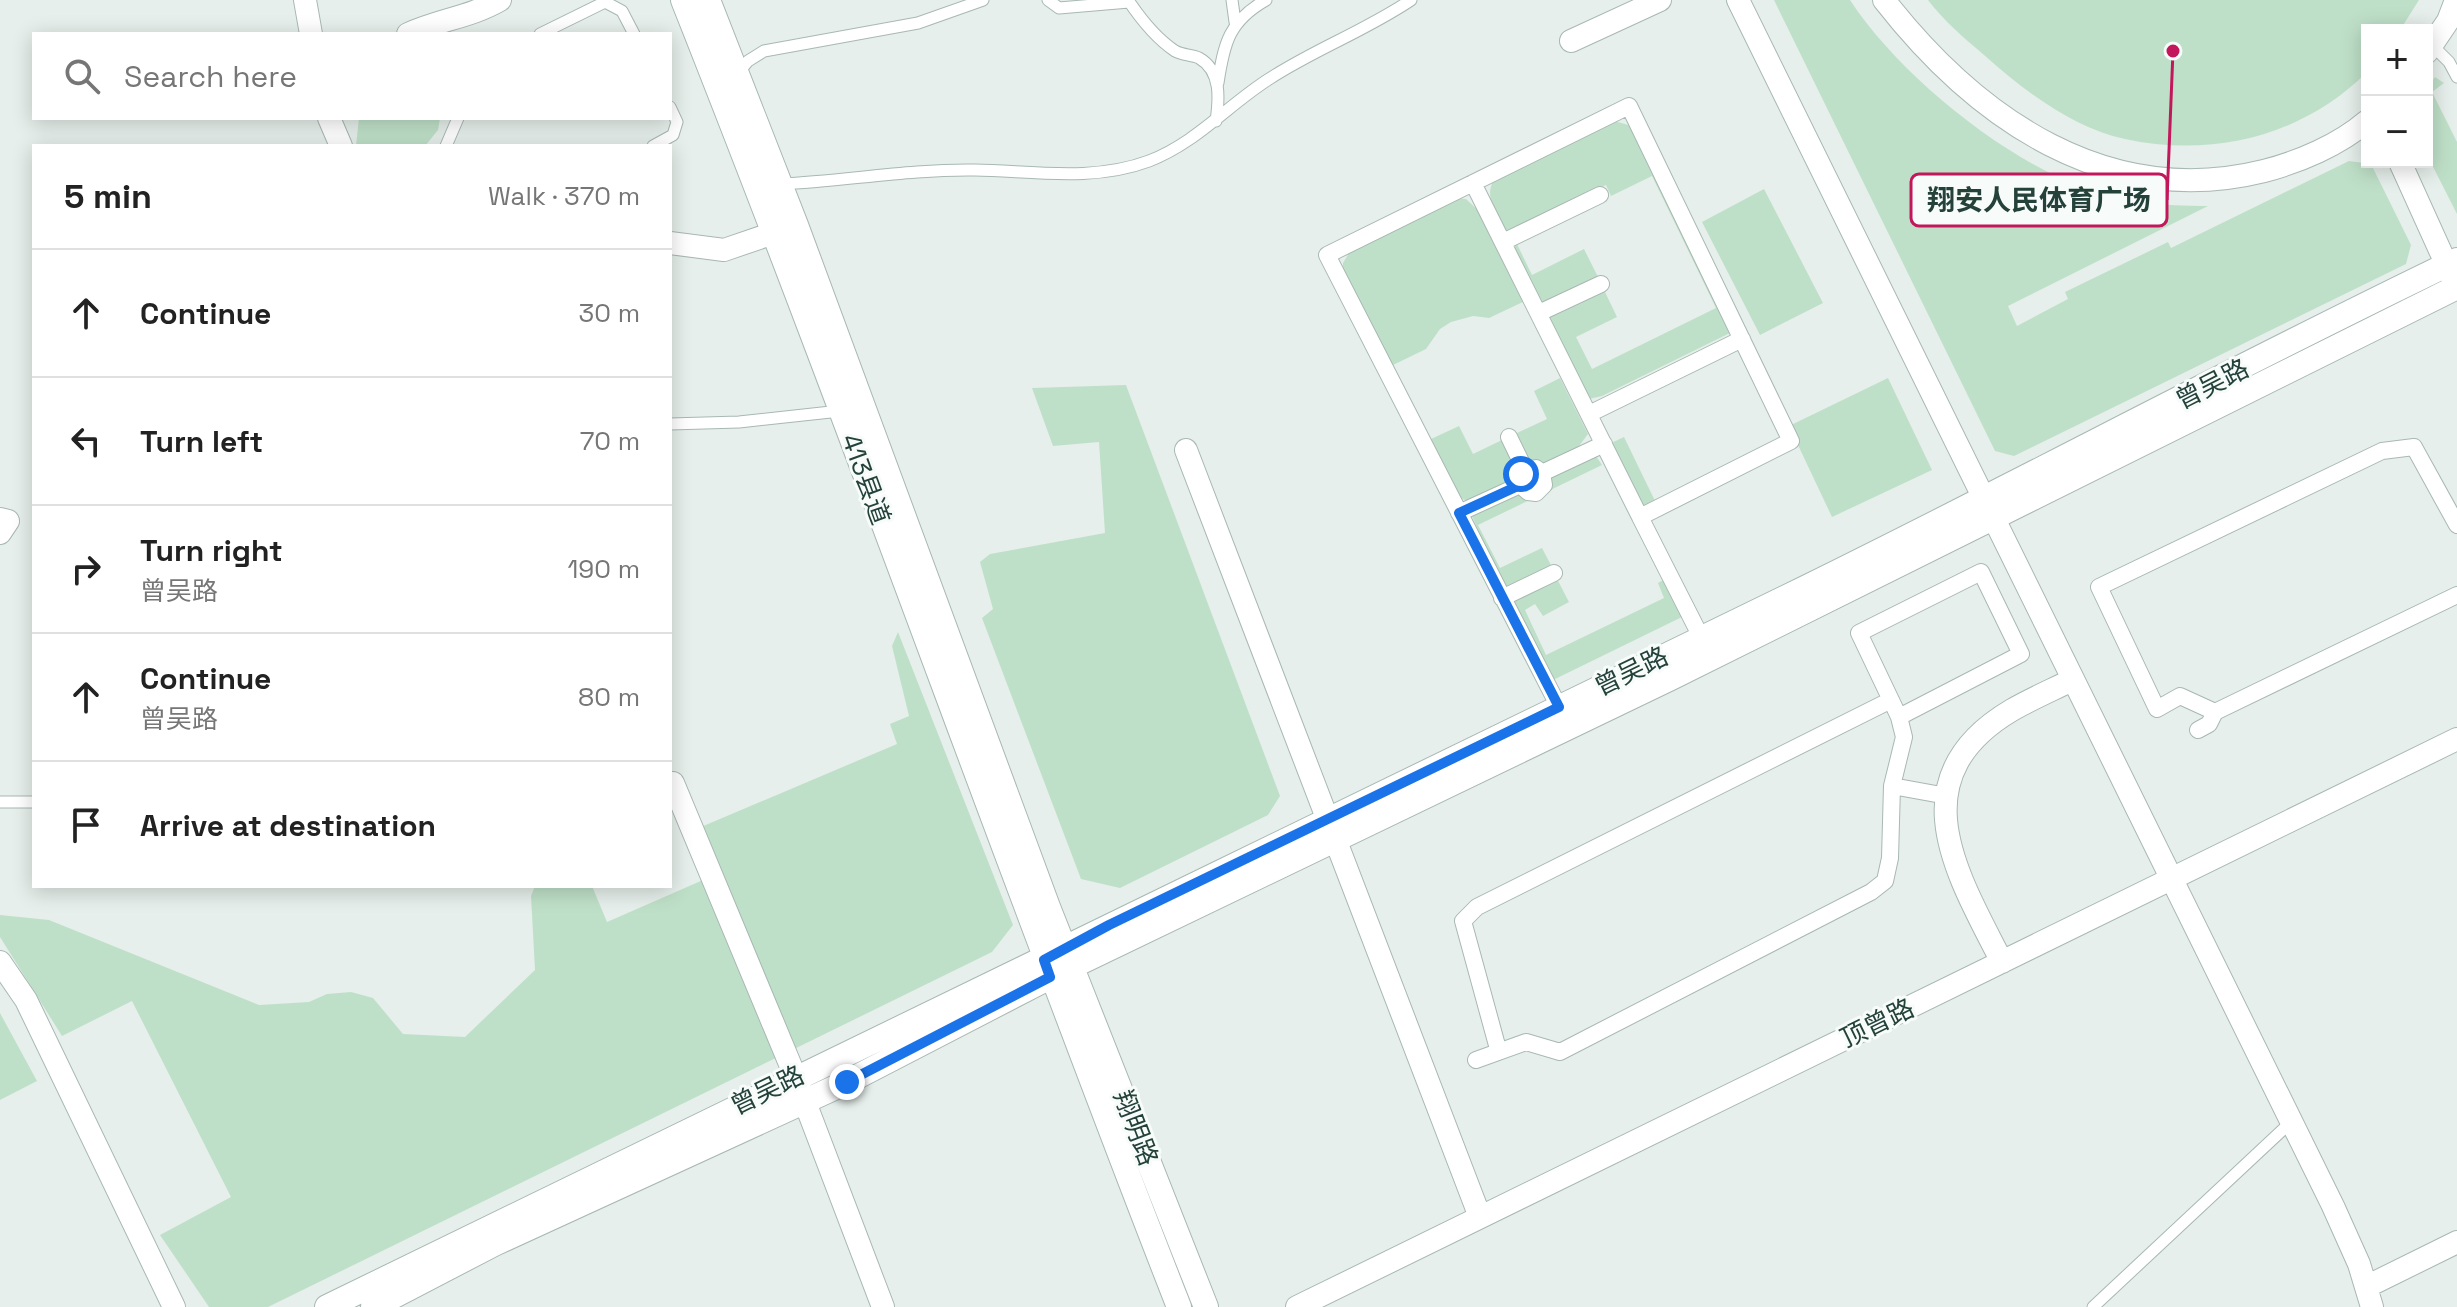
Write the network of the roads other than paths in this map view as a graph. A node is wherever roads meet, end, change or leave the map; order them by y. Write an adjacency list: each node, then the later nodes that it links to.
1 (305, 0): 17 (street)
2 (500, 0): 16 (street)
3 (683, 0): 26 (street, 413县道)
4 (708, 0): 26 (street, 413县道)
5 (983, 0): 26 (lane)
6 (1048, 0): 14 (lane)
7 (1232, 0): 15 (lane)
8 (1266, 0): 15 (lane)
9 (1411, 0): 31 (lane)
10 (1660, 0): 21 (street)
11 (1738, 0): 55 (street)
12 (1884, 0): 32 (street)
13 (2456, 0): 22 (street)
14 (1128, 1): 27 (lane)
15 (1235, 22): 27 (lane)
16 (462, 24): 18 (street)
17 (311, 32)
18 (419, 32)
19 (544, 32): 20 (lane)
20 (633, 32)
21 (1571, 41)
22 (2433, 42)
23 (2433, 50): 24 (lane)
24 (2453, 60): 25 (lane)
25 (2457, 77)
26 (728, 83): 38 (street, 413县道)
27 (1218, 83): 31 (lane)
28 (672, 111): 35 (lane)
29 (330, 120): 33 (street)
30 (457, 120): 34 (lane)
31 (1215, 122): 38 (lane)
32 (2361, 124)
33 (340, 144)
34 (447, 144)
35 (657, 144)
36 (2403, 168): 43 (street)
37 (1473, 183): 41 (street); 46 (street); 56 (street)
38 (768, 185): 40 (street, 413县道)
39 (1600, 195): 41 (street)
40 (786, 229): 42 (street); 47 (street, 413县道); 79 (street, 413县道)
41 (1503, 242): 45 (street)
42 (672, 243)
43 (2455, 277): 55 (street, 曾吴路)
44 (1601, 284): 45 (street)
45 (1539, 313): 48 (street)
46 (1742, 339): 48 (street); 57 (street)
47 (841, 411): 49 (lane); 82 (street, 413县道)
48 (1589, 414): 51 (street)
49 (672, 424)
50 (1509, 437): 53 (street)
51 (1604, 444): 53 (street); 57 (street)
52 (1186, 450): 77 (street)
53 (1529, 476): 56 (street)
54 (2451, 499): 59 (street); 68 (street)
55 (1988, 509): 64 (street, 曾吴路); 65 (street); 77 (street, 曾吴路)
56 (1459, 513): 63 (street)
57 (1640, 517): 64 (street)
58 (0, 519): 60 (street)
59 (2457, 525)
60 (0, 533)
61 (1554, 573): 63 (street)
62 (2457, 595): 68 (street)
63 (1502, 598): 67 (street)
64 (1701, 637): 67 (street, 曾吴路)
65 (2072, 680): 74 (street); 78 (street)
66 (1891, 700): 69 (street); 69 (street); 83 (street)
67 (1559, 707): 77 (street, 曾吴路)
68 (2215, 712): 70 (street)
69 (1899, 717): 73 (street)
70 (2198, 730)
71 (2457, 739): 78 (street, 顶曾路)
72 (673, 783): 85 (street)
73 (1892, 786): 74 (street); 83 (street)
74 (1947, 796): 81 (street)
75 (0, 802): 76 (lane)
76 (32, 802)
77 (1331, 830): 79 (street, 曾吴路); 88 (street)
78 (2170, 879): 81 (street, 顶曾路); 87 (street)
79 (1070, 957): 82 (street, 曾吴路); 96 (street, 翔明路)
80 (0, 962): 91 (street)
81 (2002, 962): 88 (street, 顶曾路)
82 (1047, 969): 85 (street, 曾吴路); 86 (street, 曾吴路); 95 (street, 翔明路)
83 (1498, 1049): 84 (street)
84 (1476, 1060)
85 (795, 1076): 86 (street); 92 (street, 曾吴路)
86 (804, 1102): 93 (street, 曾吴路); 94 (street)
87 (2291, 1122): 90 (street); 98 (lane)
88 (1480, 1217): 97 (street, 顶曾路)
89 (2457, 1242): 90 (street)
90 (2370, 1296)
91 (174, 1307)
92 (327, 1307)
93 (373, 1307)
94 (883, 1307)
95 (1179, 1307)
96 (1206, 1307)
97 (1297, 1307)
98 (2093, 1307)

